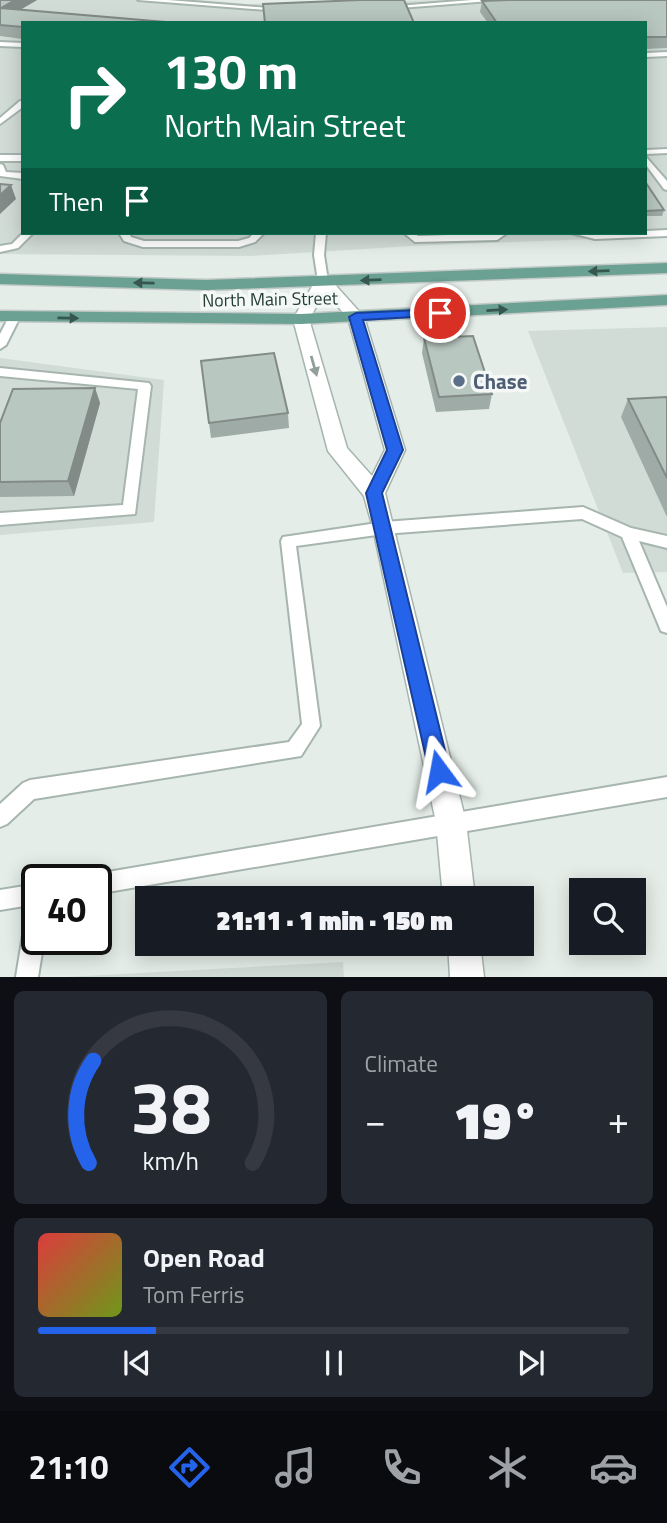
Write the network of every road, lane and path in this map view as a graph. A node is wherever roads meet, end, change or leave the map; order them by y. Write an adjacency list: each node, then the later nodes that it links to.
1 (141, 0): 4 (lane)
2 (500, 0): 3 (lane)
3 (377, 7)
4 (290, 9)
5 (0, 44): 6 (lane)
6 (21, 46)
7 (667, 54): 8 (lane)
8 (647, 55)
9 (21, 105): 10 (lane)
10 (0, 122)
11 (667, 151): 12 (lane)
12 (647, 152)
13 (0, 158): 14 (lane)
14 (21, 158)
15 (649, 169): 18 (lane)
16 (1, 172): 17 (lane)
17 (21, 176)
18 (667, 187)
19 (667, 233): 20 (lane)
20 (647, 234)
21 (25, 235): 29 (lane)
22 (125, 235): 23 (lane)
23 (258, 235)
24 (321, 235): 32 (lane)
25 (500, 235): 28 (lane)
26 (589, 235): 27 (lane)
27 (619, 235)
28 (412, 236)
29 (5, 249)
30 (667, 268): 32 (main road, North Main Street, one-way to 32)
31 (0, 279): 32 (main road, North Main Street, one-way to 31)
32 (323, 281): 35 (street); 36 (street)
33 (667, 300): 35 (main road, North Main Street, one-way to 33)
34 (7, 316): 36 (main road, North Main Street, one-way to 36); 37 (lane)
35 (356, 317): 36 (main road, North Main Street); 39 (street)
36 (301, 320): 39 (street, one-way to 39)
37 (0, 345)
38 (0, 372): 40 (lane)
39 (374, 493): 41 (street)
40 (0, 520)
41 (384, 528): 42 (lane); 46 (lane); 47 (street)
42 (628, 533): 43 (lane); 44 (lane)
43 (667, 542)
44 (667, 626)
45 (667, 786): 47 (lane)
46 (0, 817)
47 (451, 822): 48 (lane); 49 (street)
48 (112, 881)
49 (458, 886)
50 (21, 897): 51 (lane)
51 (0, 900)
52 (31, 955): 54 (lane)
53 (465, 956): 55 (street)
54 (27, 977)
55 (467, 977)

